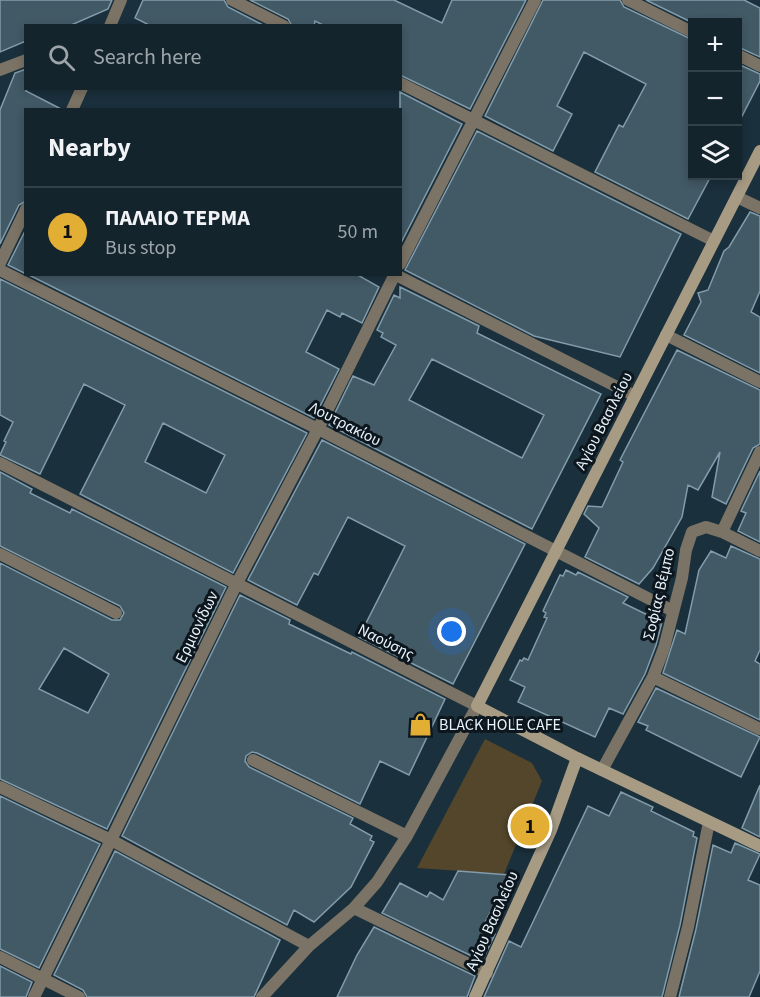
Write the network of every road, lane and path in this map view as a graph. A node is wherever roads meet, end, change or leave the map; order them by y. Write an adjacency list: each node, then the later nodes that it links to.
1 (121, 0): 5 (street)
2 (232, 0): 6 (street)
3 (535, 0): 15 (street)
4 (628, 0): 7 (street)
5 (110, 24)
6 (280, 24)
7 (688, 30)
8 (742, 57): 10 (street)
9 (24, 61): 11 (street)
10 (760, 66)
11 (0, 70)
12 (402, 83): 15 (street)
13 (81, 90): 14 (street)
14 (73, 108)
15 (474, 119): 20 (street); 21 (street)
16 (760, 151): 17 (street, Αγίου Βασιλείου)
17 (737, 197): 18 (street); 20 (street, Αγίου Βασιλείου)
18 (760, 208)
19 (24, 213): 22 (street)
20 (714, 240): 26 (street, Αγίου Βασιλείου)
21 (402, 260)
22 (0, 263)
23 (0, 270): 29 (street, Λουτρακίου)
24 (394, 276): 29 (street, Ερμιονίδων)
25 (397, 276): 28 (street)
26 (666, 336): 27 (street); 28 (street, Αγίου Βασιλείου)
27 (760, 382)
28 (635, 396): 34 (street, Αγίου Βασιλείου)
29 (318, 429): 34 (street, Λουτρακίου); 36 (street, Ερμιονίδων)
30 (760, 452): 32 (street)
31 (0, 463): 36 (street, Ναούσης)
32 (722, 532): 33 (street); 37 (street, Σοφίας Βέμπο)
33 (760, 551)
34 (556, 552): 37 (street, Λουτρακίου); 40 (street, Αγίου Βασιλείου)
35 (0, 554): 38 (street)
36 (236, 585): 40 (street, Ναούσης); 48 (street, Ερμιονίδων)
37 (673, 611): 39 (street, Σοφίας Βέμπο)
38 (116, 613)
39 (653, 677): 41 (street); 44 (street, Σοφίας Βέμπο)
40 (477, 706): 42 (street, Ναούσης); 47 (street)
41 (760, 729)
42 (577, 758): 44 (street, Ναούσης); 53 (street, Αγίου Βασιλείου)
43 (253, 760): 47 (street)
44 (602, 770): 46 (street, Ναούσης)
45 (0, 787): 48 (street)
46 (709, 822): 49 (street, Ναούσης); 59 (street)
47 (406, 836): 50 (street)
48 (111, 840): 51 (street); 54 (street, Ερμιονίδων)
49 (760, 846)
50 (354, 908): 51 (street); 53 (street)
51 (309, 945): 57 (street)
52 (0, 957): 54 (street)
53 (487, 973): 58 (street, Αγίου Βασιλείου)
54 (43, 978): 55 (street, Ερμιονίδων); 56 (street)
55 (34, 997)
56 (79, 997)
57 (262, 997)
58 (476, 997)
59 (670, 997)

